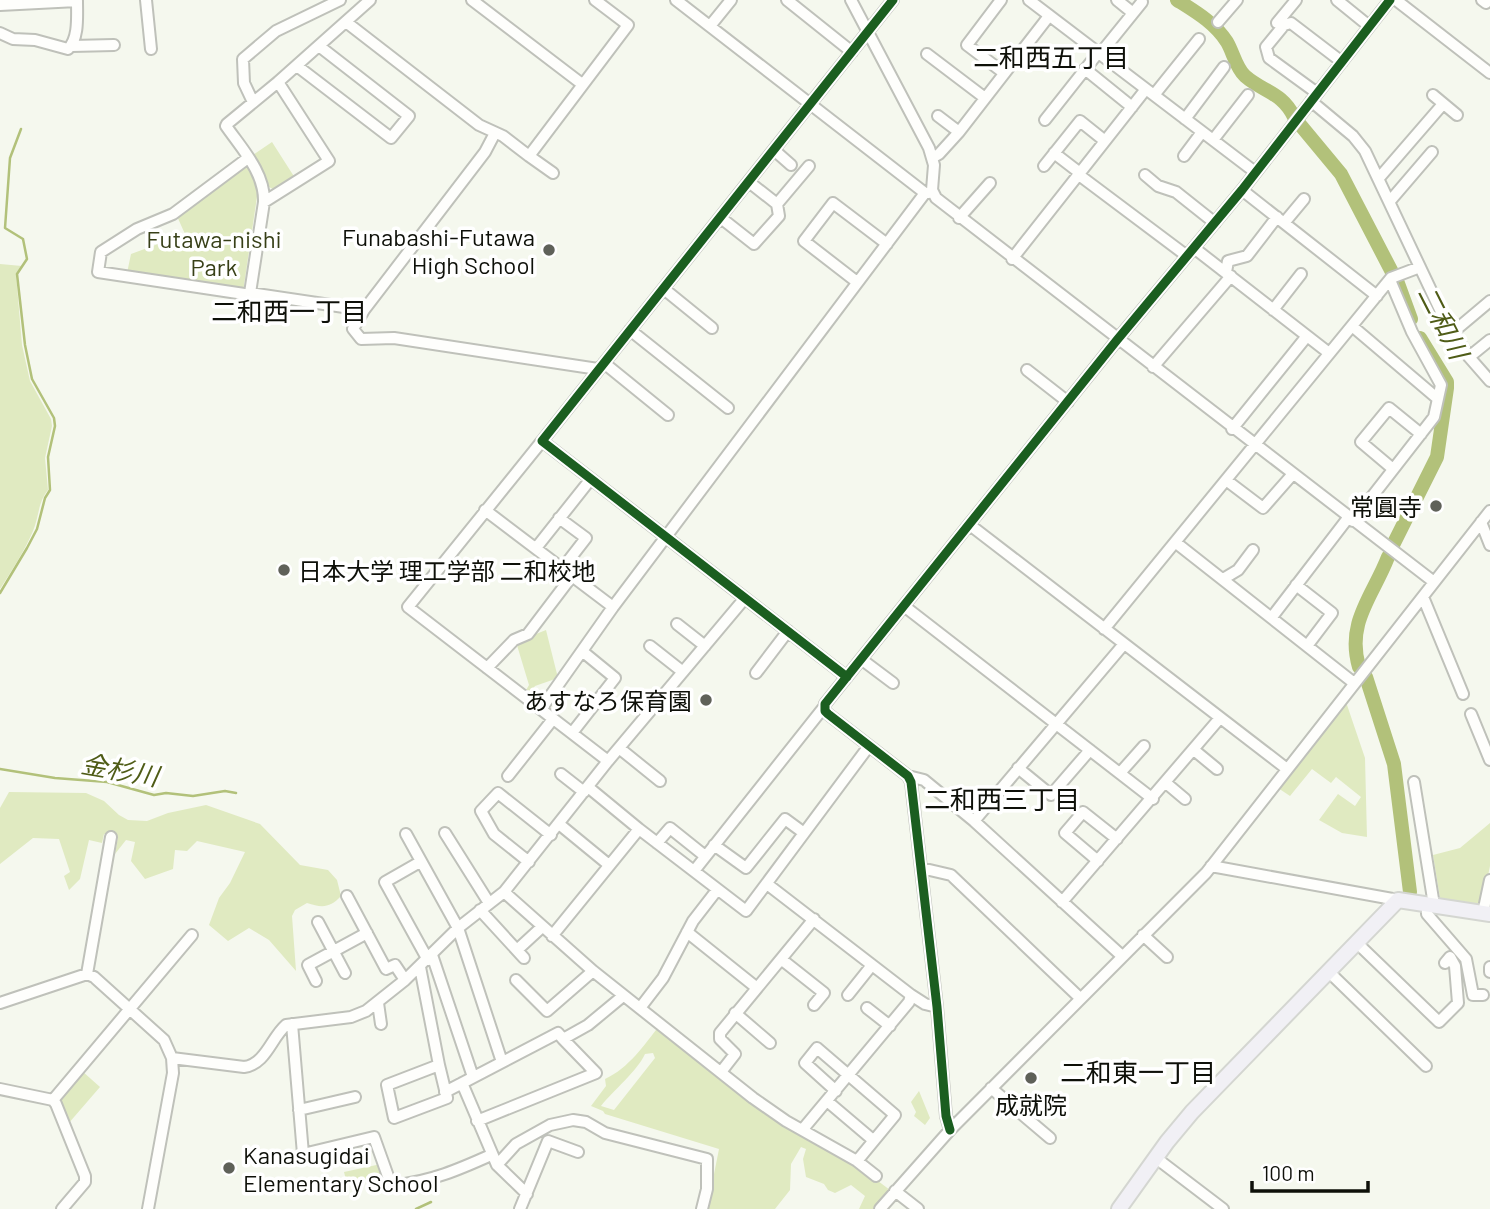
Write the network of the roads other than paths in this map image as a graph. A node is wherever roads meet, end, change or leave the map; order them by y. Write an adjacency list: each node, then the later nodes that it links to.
1 (146, 0): 37 (street)
2 (340, 0): 54 (street)
3 (370, 0): 26 (street)
4 (472, 0): 48 (street)
5 (595, 0): 48 (street)
6 (676, 0): 29 (street)
7 (731, 0): 29 (street)
8 (787, 0): 38 (street)
9 (851, 0): 31 (street)
10 (893, 0): 31 (street)
11 (1001, 0): 45 (street)
12 (1028, 0): 25 (street)
13 (1117, 0): 24 (street)
14 (1237, 0): 27 (street)
15 (1296, 0): 28 (street)
16 (1337, 0): 30 (street)
17 (1390, 0): 30 (street)
18 (1396, 0): 46 (street)
19 (1482, 0): 20 (street)
20 (1488, 0)
21 (20, 2): 23 (street); 35 (street)
22 (1142, 2): 24 (street)
23 (0, 5)
24 (1133, 13): 39 (street)
25 (1049, 16): 39 (street); 45 (street)
26 (346, 22): 36 (street); 62 (street)
27 (1218, 22)
28 (1277, 23)
29 (710, 26): 56 (street)
30 (1369, 26): 41 (street)
31 (868, 32): 38 (street); 73 (street)
32 (0, 33): 35 (street)
33 (1199, 39): 49 (street)
34 (114, 45): 35 (street)
35 (72, 46)
36 (319, 46): 42 (street); 42 (street)
37 (151, 50)
38 (852, 52): 56 (street)
39 (1099, 53): 44 (street); 49 (street)
40 (926, 54): 53 (street)
41 (1342, 62): 52 (street); 52 (street)
42 (297, 66): 47 (street)
43 (1224, 67): 60 (street)
44 (1085, 69): 57 (street); 61 (street)
45 (1004, 73): 53 (street)
46 (1490, 73)
47 (278, 82): 54 (street); 88 (street)
48 (582, 84): 70 (street)
49 (1150, 92): 57 (street); 60 (street)
50 (1248, 95): 65 (street)
51 (1433, 95): 55 (street)
52 (1314, 97): 77 (street); 81 (street)
53 (985, 98): 63 (street)
54 (253, 102): 72 (street)
55 (1443, 104): 58 (street); 81 (street)
56 (810, 105): 67 (street); 85 (street)
57 (1132, 107): 66 (street)
58 (1457, 115)
59 (938, 116): 63 (street)
60 (1185, 119): 64 (street)
61 (1045, 120)
62 (495, 132): 70 (street); 106 (street)
63 (959, 132): 73 (street)
64 (1202, 132): 65 (street); 71 (street)
65 (1213, 140): 77 (street)
66 (1105, 141): 69 (street); 79 (street)
67 (774, 150): 74 (street); 82 (street)
68 (1432, 152): 87 (street)
69 (1054, 153): 76 (street); 79 (street)
70 (529, 156): 78 (street)
71 (1184, 156)
72 (248, 158): 88 (street); 103 (street)
73 (932, 158): 85 (street)
74 (792, 165)
75 (809, 166): 89 (street)
76 (1044, 166)
77 (1255, 172): 84 (street)
78 (553, 173)
79 (1079, 174): 95 (street); 96 (street)
80 (1145, 175): 93 (street)
81 (1379, 178): 87 (street)
82 (749, 182): 89 (street); 90 (street)
83 (990, 183): 91 (street)
84 (1242, 190): 92 (street); 93 (street)
85 (929, 193): 91 (street); 94 (street)
86 (1304, 199): 92 (street)
87 (1390, 201): 97 (street)
88 (264, 202): 103 (street)
89 (777, 204): 90 (street)
90 (722, 218): 102 (street)
91 (959, 218): 96 (street)
92 (1281, 220): 98 (street); 104 (street)
93 (1215, 223): 95 (street)
94 (887, 244): 101 (street); 101 (street)
95 (1191, 252): 98 (street); 113 (street)
96 (1013, 259): 113 (street)
97 (1420, 267): 100 (street); 111 (street)
98 (1228, 274): 107 (street); 118 (street)
99 (1301, 274): 107 (street)
100 (1393, 278): 104 (street); 121 (street)
101 (857, 282): 139 (street)
102 (664, 289): 109 (street); 110 (street)
103 (251, 295): 106 (street)
104 (1377, 296): 108 (street)
105 (1490, 301): 111 (street)
106 (364, 310): 117 (street)
107 (1273, 310): 112 (street)
108 (1352, 327): 115 (street); 121 (street)
109 (712, 328)
110 (630, 330): 117 (street); 123 (street)
111 (1452, 333): 116 (street)
112 (1307, 336): 115 (street); 125 (street)
113 (1117, 340): 118 (street); 122 (street)
114 (1490, 340): 116 (street)
115 (1329, 354): 128 (street)
116 (1469, 357): 120 (street)
117 (601, 366): 124 (street); 127 (street)
118 (1153, 367): 125 (street)
119 (1027, 370): 122 (street)
120 (1490, 381)
121 (1438, 399): 126 (street)
122 (1068, 402): 138 (street)
123 (728, 408)
124 (668, 415)
125 (1232, 429): 128 (street)
126 (1421, 434): 129 (street); 129 (street)
127 (542, 441): 131 (street); 133 (street)
128 (1254, 446): 130 (street); 132 (street)
129 (1393, 469): 136 (street)
130 (1292, 475): 132 (street); 136 (street)
131 (590, 480): 135 (street); 139 (street)
132 (1226, 480): 140 (street)
133 (485, 510): 142 (street); 162 (street)
134 (1490, 511): 137 (street)
135 (559, 518): 142 (street); 144 (street)
136 (1350, 519): 146 (street); 147 (street)
137 (1481, 522): 141 (street); 146 (street)
138 (970, 525): 150 (street); 154 (street)
139 (666, 538): 149 (street); 151 (street)
140 (1175, 542): 145 (street); 154 (street)
141 (1490, 545)
142 (536, 548): 144 (street)
143 (1253, 550): 145 (street)
144 (567, 572): 151 (street); 162 (street)
145 (1223, 579): 152 (street)
146 (1434, 582): 148 (street)
147 (1296, 585): 152 (street); 159 (street)
148 (1423, 597): 167 (street); 168 (street)
149 (745, 598): 155 (street); 158 (street)
150 (904, 606): 161 (street); 174 (street)
151 (613, 607): 160 (street)
152 (1272, 617): 159 (street)
153 (677, 624): 158 (street)
154 (1104, 629): 156 (street)
155 (788, 631): 164 (street); 165 (street)
156 (1124, 644): 172 (street); 174 (street)
157 (650, 646): 163 (street)
158 (705, 646): 163 (street)
159 (1307, 646): 167 (street)
160 (582, 651): 170 (street); 175 (street)
161 (861, 659): 165 (street); 166 (street)
162 (487, 668): 170 (street)
163 (683, 673): 178 (street)
164 (756, 673)
165 (847, 677): 169 (street)
166 (893, 683)
167 (1354, 683): 185 (street)
168 (1463, 694)
169 (824, 707): 176 (street); 206 (street)
170 (541, 709): 173 (street)
171 (1471, 714): 181 (street)
172 (1220, 718): 180 (street); 185 (street)
173 (553, 719): 175 (street); 188 (street)
174 (1056, 723): 179 (street); 183 (street)
175 (572, 733): 182 (street)
176 (869, 746): 189 (street); 200 (street)
177 (1144, 746): 187 (street)
178 (619, 748): 182 (street); 190 (street)
179 (1090, 750): 183 (street); 187 (street)
180 (1194, 750): 184 (street); 192 (street)
181 (1490, 760)
182 (608, 761): 193 (street)
183 (1018, 768): 196 (street)
184 (1217, 769)
185 (1287, 769): 212 (street)
186 (561, 774): 193 (street)
187 (1120, 774): 194 (street)
188 (509, 776)
189 (908, 776): 196 (street); 213 (street)
190 (660, 781)
191 (1414, 782): 222 (street)
192 (1166, 783): 194 (street); 195 (street)
193 (586, 790): 197 (street); 198 (street)
194 (1153, 799): 204 (street)
195 (1185, 799)
196 (974, 821): 221 (street)
197 (559, 824): 202 (street); 211 (street)
198 (639, 829): 205 (street); 211 (street)
199 (445, 833): 223 (street)
200 (804, 833): 206 (street); 216 (street)
201 (405, 834): 209 (street)
202 (551, 835): 210 (street); 210 (street)
203 (111, 837): 247 (street)
204 (1117, 839): 208 (street); 208 (street)
205 (657, 843): 207 (street); 214 (street)
206 (714, 845): 207 (street)
207 (705, 856): 214 (street)
208 (1098, 861): 221 (street)
209 (420, 862): 228 (street); 239 (street)
210 (529, 862): 218 (street)
211 (609, 864): 233 (street)
212 (1211, 866): 220 (street); 232 (street)
213 (921, 868): 256 (street); 261 (street)
214 (694, 871): 217 (street)
215 (1490, 880): 224 (street)
216 (767, 884): 217 (street); 225 (street)
217 (717, 890): 229 (street)
218 (504, 892): 223 (street); 227 (street)
219 (347, 896): 230 (street)
220 (1398, 900): 222 (main road); 234 (main road)
221 (1062, 902): 236 (street)
222 (1431, 905): 224 (main road); 255 (street)
223 (484, 907): 227 (street); 228 (street)
224 (1487, 914)
225 (814, 919): 238 (street); 241 (street)
226 (318, 922): 235 (street)
227 (542, 927): 233 (street)
228 (458, 928): 239 (street); 271 (street)
229 (687, 932): 251 (street); 260 (street)
230 (367, 933): 235 (street); 248 (street)
231 (192, 935): 262 (street)
232 (1143, 935): 236 (street); 237 (street)
233 (552, 936): 243 (street)
234 (1357, 943): 240 (street); 244 (main road)
235 (334, 951): 246 (street); 250 (street)
236 (1122, 956): 256 (street)
237 (1167, 957)
238 (781, 959): 251 (street); 259 (street)
239 (426, 960): 248 (street); 272 (street); 276 (street)
240 (1445, 963)
241 (872, 965): 252 (street); 253 (street)
242 (1490, 967): 245 (street)
243 (593, 971): 249 (street); 254 (street)
244 (1329, 972): 273 (street); 291 (main road)
245 (1490, 972)
246 (345, 973)
247 (87, 974): 257 (street); 262 (street)
248 (405, 980): 258 (street)
249 (516, 980)
250 (316, 981)
251 (757, 988): 264 (street)
252 (848, 995)
253 (911, 995): 261 (street); 267 (street)
254 (623, 996): 260 (street); 268 (street)
255 (1483, 996)
256 (1080, 998): 277 (street)
257 (0, 1003)
258 (378, 1003): 265 (street); 266 (street)
259 (814, 1005)
260 (640, 1007): 274 (street)
261 (937, 1007): 287 (street)
262 (131, 1008): 270 (street); 282 (street)
263 (867, 1008): 267 (street)
264 (735, 1013): 269 (street); 274 (street)
265 (292, 1024): 270 (street); 284 (street)
266 (382, 1024)
267 (890, 1026): 275 (street)
268 (563, 1038): 271 (street); 285 (street)
269 (770, 1043)
270 (172, 1058): 298 (street)
271 (502, 1062): 276 (street)
272 (439, 1065): 280 (street); 280 (street)
273 (1426, 1066)
274 (721, 1072): 286 (street)
275 (849, 1076): 279 (street); 279 (street); 289 (street)
276 (468, 1080): 280 (street); 285 (street)
277 (991, 1088): 287 (street); 288 (street)
278 (0, 1089): 282 (street)
279 (836, 1091): 283 (street)
280 (446, 1092)
281 (355, 1097): 284 (street)
282 (53, 1100): 297 (street)
283 (827, 1101): 286 (street); 289 (street)
284 (299, 1110): 292 (street)
285 (477, 1121): 292 (street)
286 (803, 1129): 293 (street)
287 (950, 1129): 295 (street)
288 (1050, 1138)
289 (873, 1140): 293 (street)
290 (578, 1152): 296 (street)
291 (1156, 1157): 303 (main road); 304 (street)
292 (494, 1160): 296 (street); 300 (street)
293 (857, 1161): 294 (street)
294 (876, 1176)
295 (895, 1191): 301 (street); 302 (street)
296 (527, 1194): 299 (street)
297 (62, 1209)
298 (148, 1209)
299 (520, 1209)
300 (702, 1209)
301 (880, 1209)
302 (918, 1209)
303 (1119, 1209)
304 (1223, 1209)

